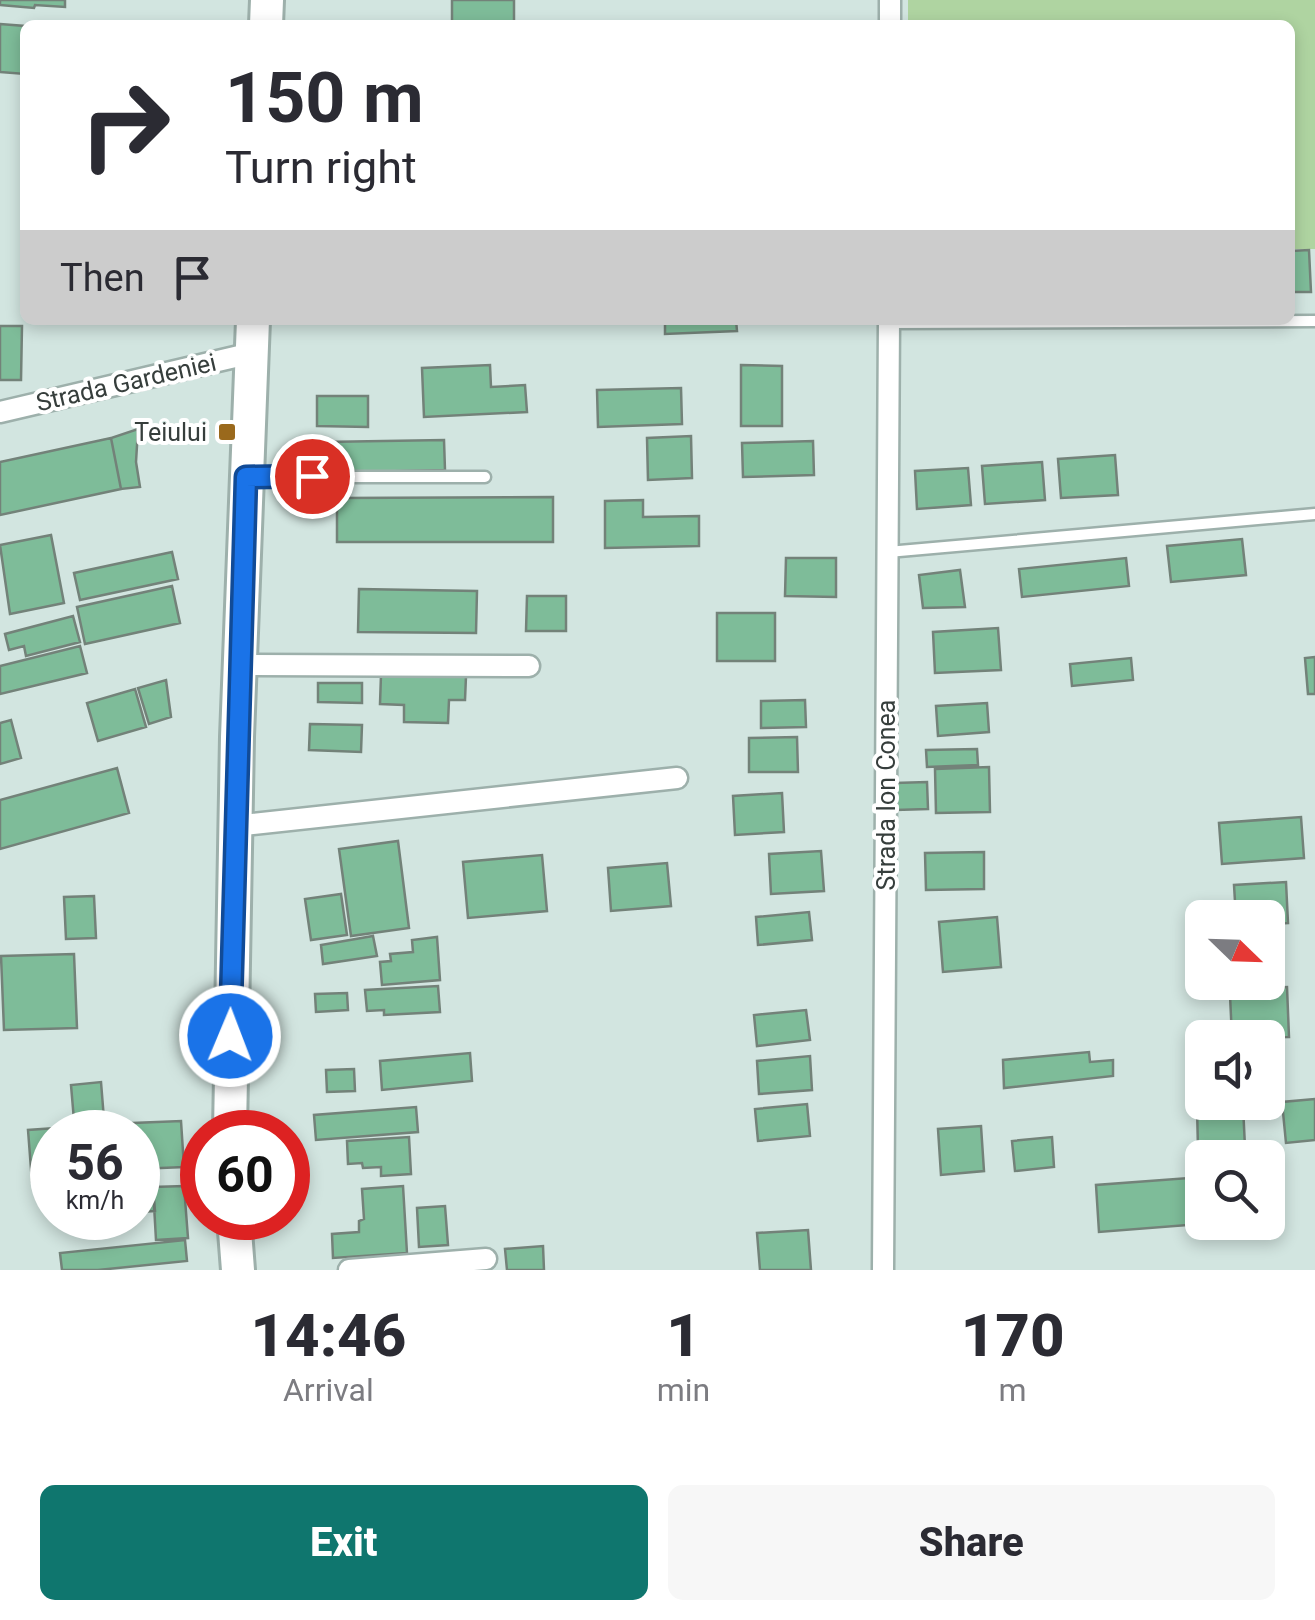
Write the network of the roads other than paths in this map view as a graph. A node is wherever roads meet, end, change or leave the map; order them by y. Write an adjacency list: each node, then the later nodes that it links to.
1 (888, 325): 7 (street, Strada Ion Conea)
2 (253, 336): 3 (street, Strada Gardeniei); 4 (main road)
3 (0, 412)
4 (246, 477): 5 (lane); 8 (main road)
5 (485, 478)
6 (1315, 514): 7 (lane)
7 (887, 552): 17 (street, Strada Ion Conea)
8 (239, 664): 9 (street); 11 (main road)
9 (529, 666)
10 (677, 778): 11 (street)
11 (234, 826): 12 (main road)
12 (230, 1110)
13 (236, 1240): 15 (main road)
14 (486, 1259): 16 (street)
15 (238, 1270)
16 (349, 1270)
17 (882, 1270)

